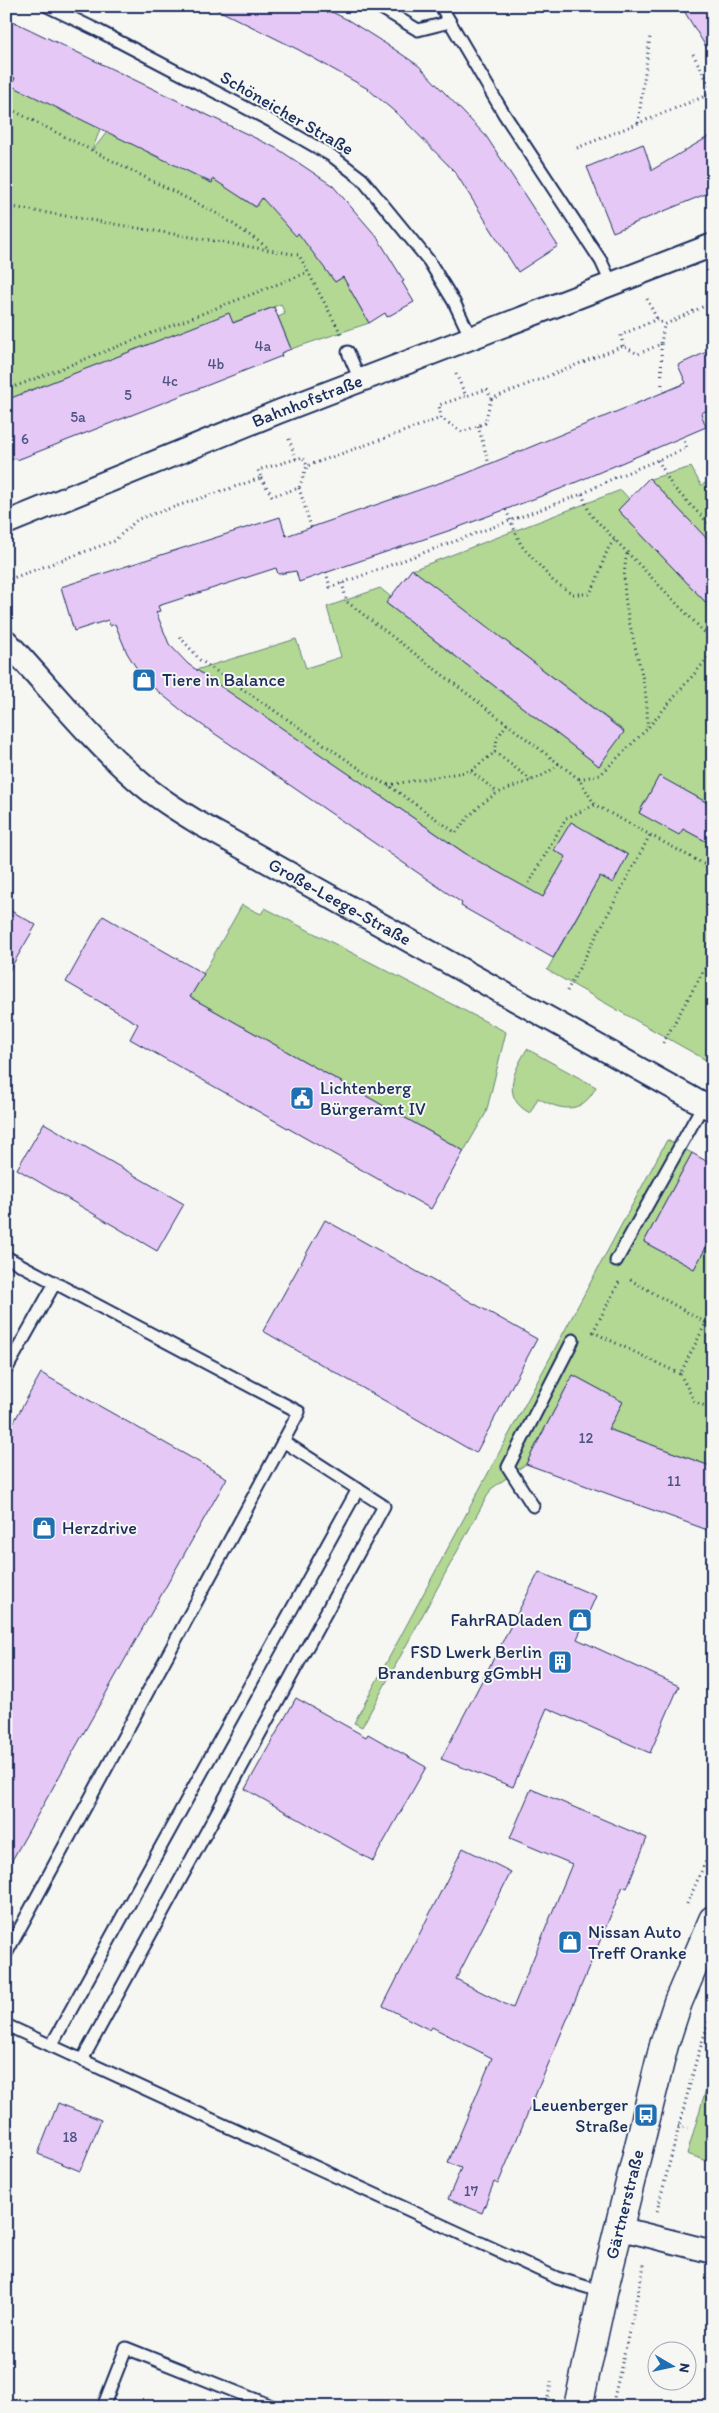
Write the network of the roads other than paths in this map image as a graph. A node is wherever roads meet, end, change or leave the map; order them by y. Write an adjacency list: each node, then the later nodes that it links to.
1 (46, 6): 7 (lane, Schöneicher Straße)
2 (378, 6): 4 (lane)
3 (441, 6): 4 (lane)
4 (450, 22): 6 (lane)
5 (713, 245): 6 (street, Bahnhofstraße)
6 (612, 285): 7 (street, Bahnhofstraße)
7 (471, 338): 9 (street, Bahnhofstraße)
8 (348, 352): 9 (lane)
9 (360, 380): 10 (street, Bahnhofstraße)
10 (6, 523)
11 (6, 641): 12 (street, Große-Leege-Straße)
12 (708, 1107): 14 (lane)
13 (6, 1257): 15 (lane)
14 (616, 1261)
15 (55, 1283): 17 (lane); 18 (lane)
16 (573, 1340): 20 (lane)
17 (6, 1370)
18 (283, 1441): 19 (lane); 22 (lane)
19 (358, 1489): 24 (lane); 25 (lane)
20 (533, 1506)
21 (713, 1920): 26 (street, Gärtnerstraße)
22 (6, 1954)
23 (6, 2025): 24 (lane)
24 (51, 2046): 25 (lane)
25 (82, 2060): 28 (lane)
26 (618, 2228): 27 (street); 28 (street, Gärtnerstraße)
27 (713, 2252)
28 (603, 2292): 31 (street, Gärtnerstraße)
29 (103, 2407): 30 (lane)
30 (274, 2407)
31 (578, 2407)

